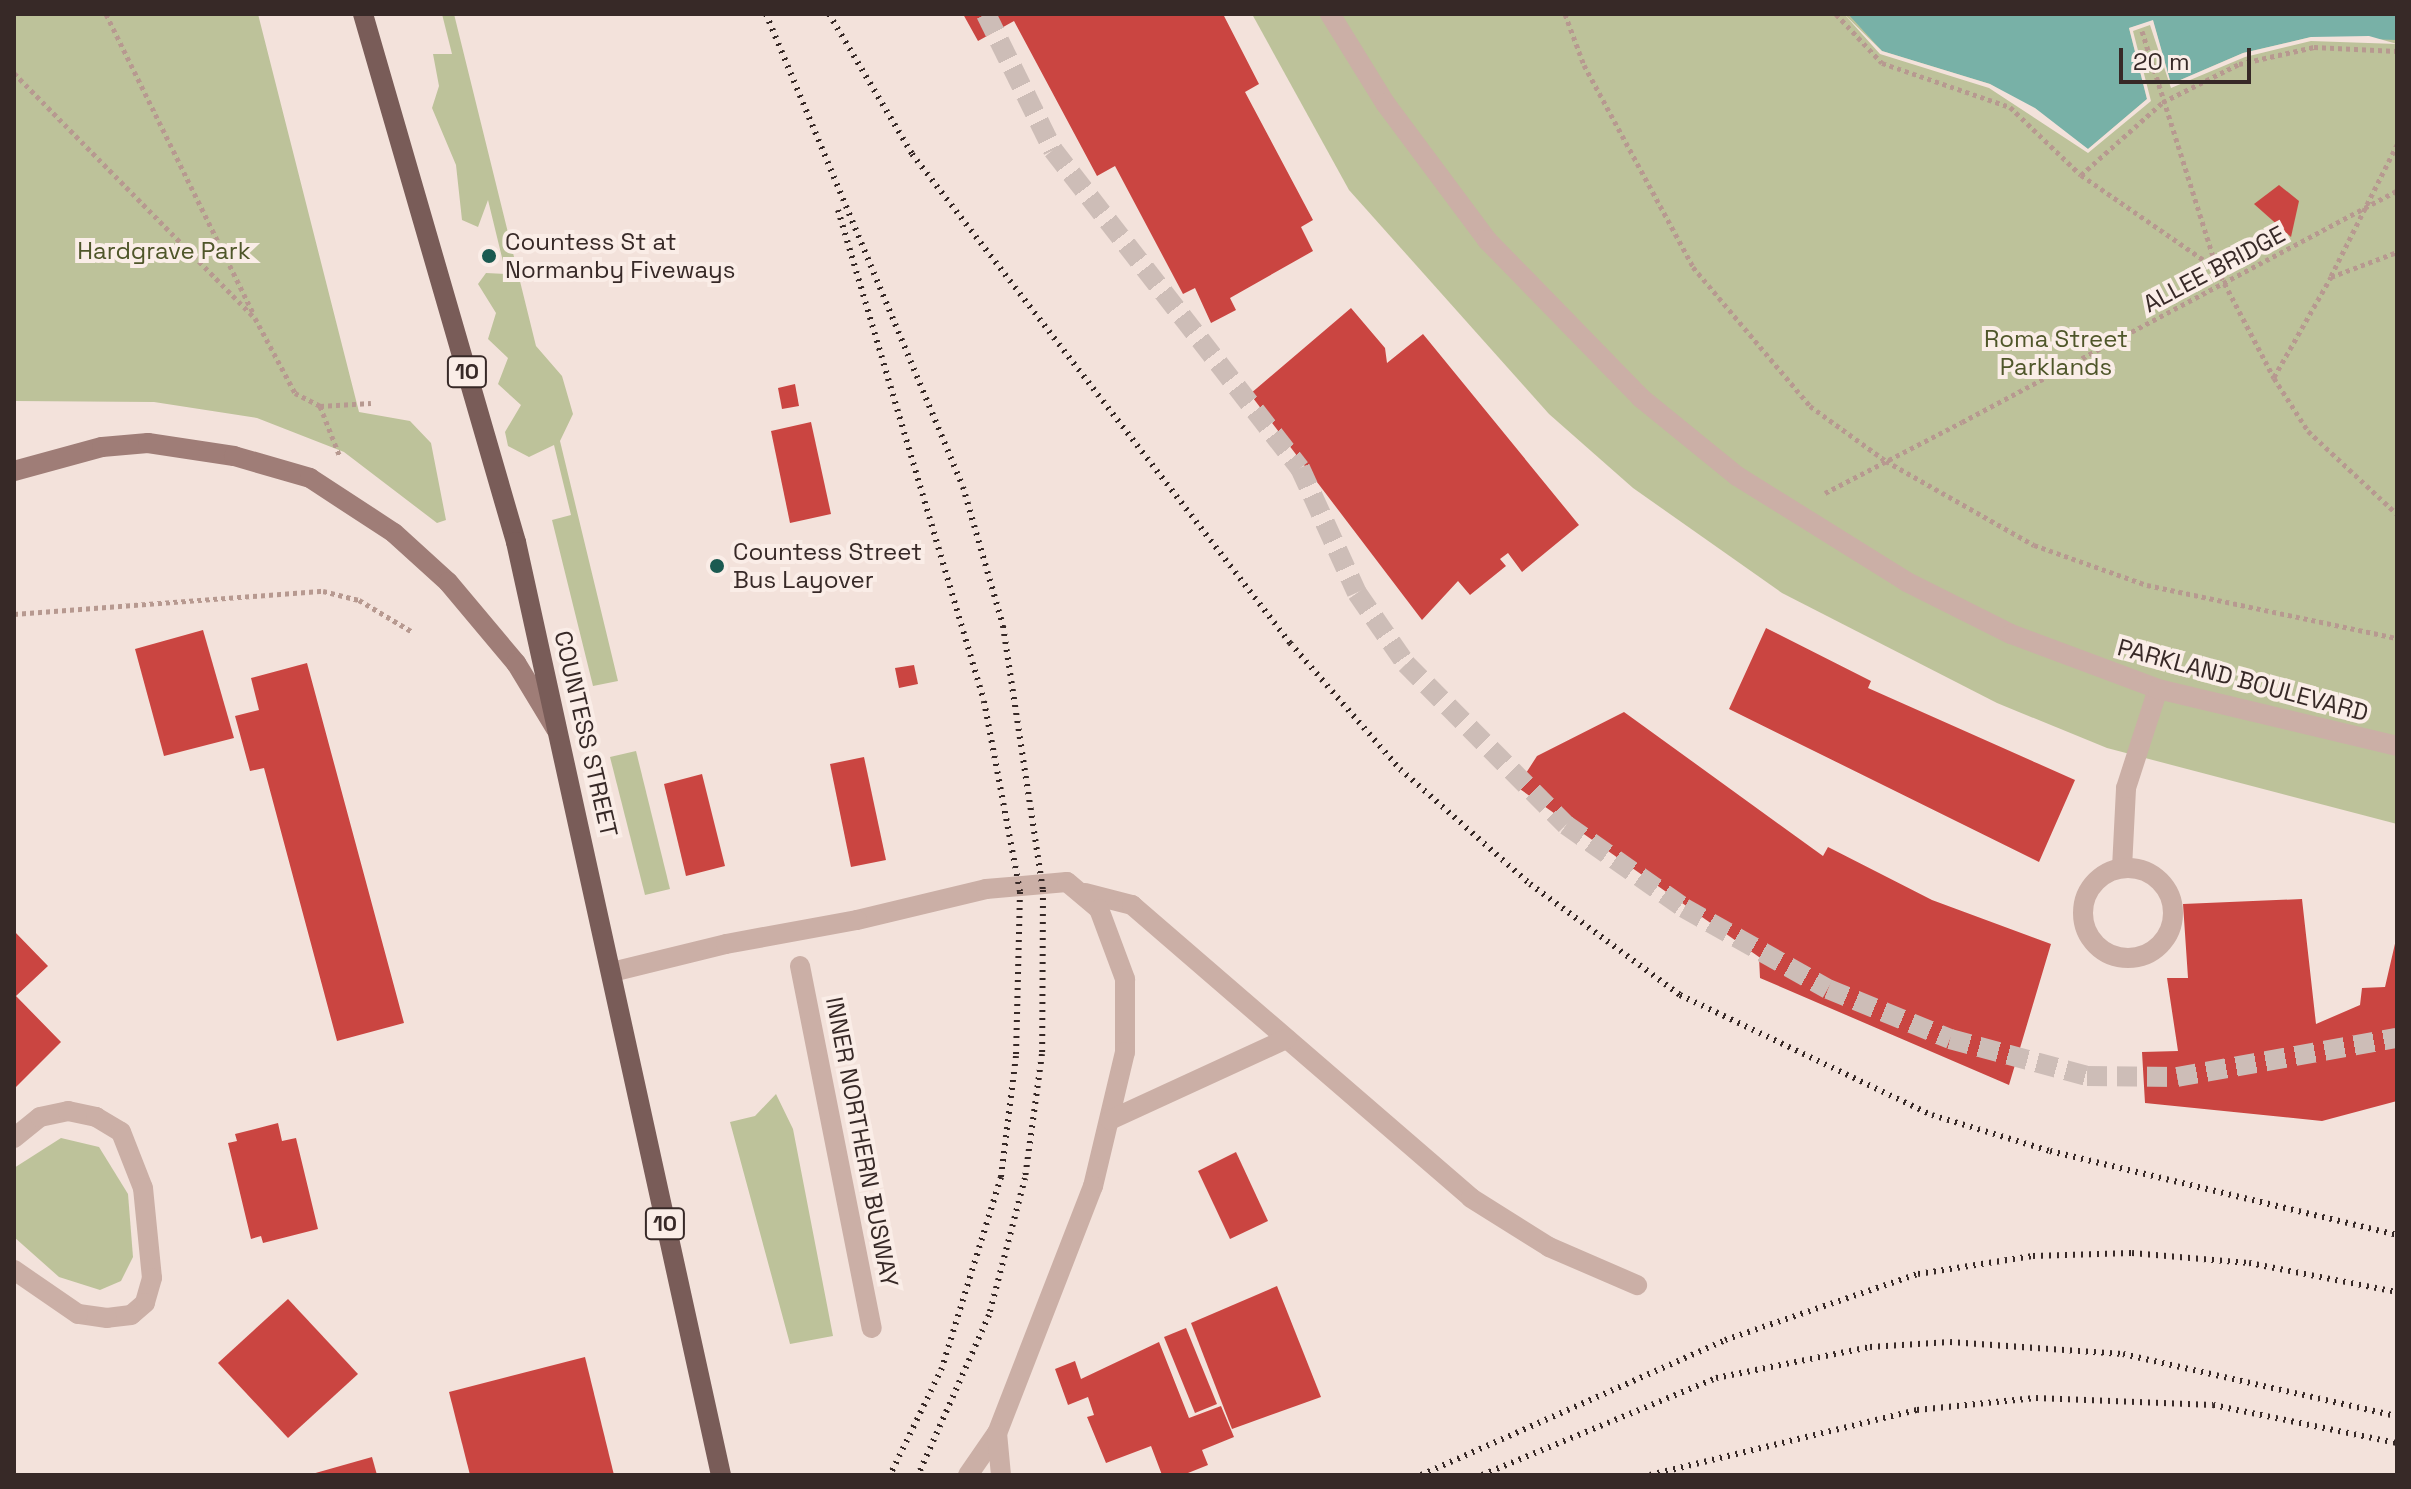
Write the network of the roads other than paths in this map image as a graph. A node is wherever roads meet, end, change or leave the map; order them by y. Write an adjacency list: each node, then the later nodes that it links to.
1 (363, 14): 5 (main road, COUNTESS STREET / 10)
2 (1330, 14): 4 (street, PARKLAND BOULEVARD)
3 (14, 471): 5 (main road)
4 (2158, 689): 6 (street, PARKLAND BOULEVARD); 7 (street)
5 (559, 734): 10 (main road, COUNTESS STREET / 10)
6 (2397, 746)
7 (2122, 868): 7 (street)
8 (1085, 893): 10 (street, bridge); 11 (street); 12 (street)
9 (800, 966): 16 (street, INNER NORTHERN BUSWAY)
10 (612, 972): 18 (main road, COUNTESS STREET / 10)
11 (1286, 1039): 12 (street); 15 (street)
12 (1110, 1120): 17 (street)
13 (14, 1138): 14 (street)
14 (14, 1270)
15 (1637, 1285)
16 (872, 1328)
17 (997, 1433): 19 (street); 20 (street)
18 (721, 1475)
19 (968, 1475)
20 (1001, 1475)

